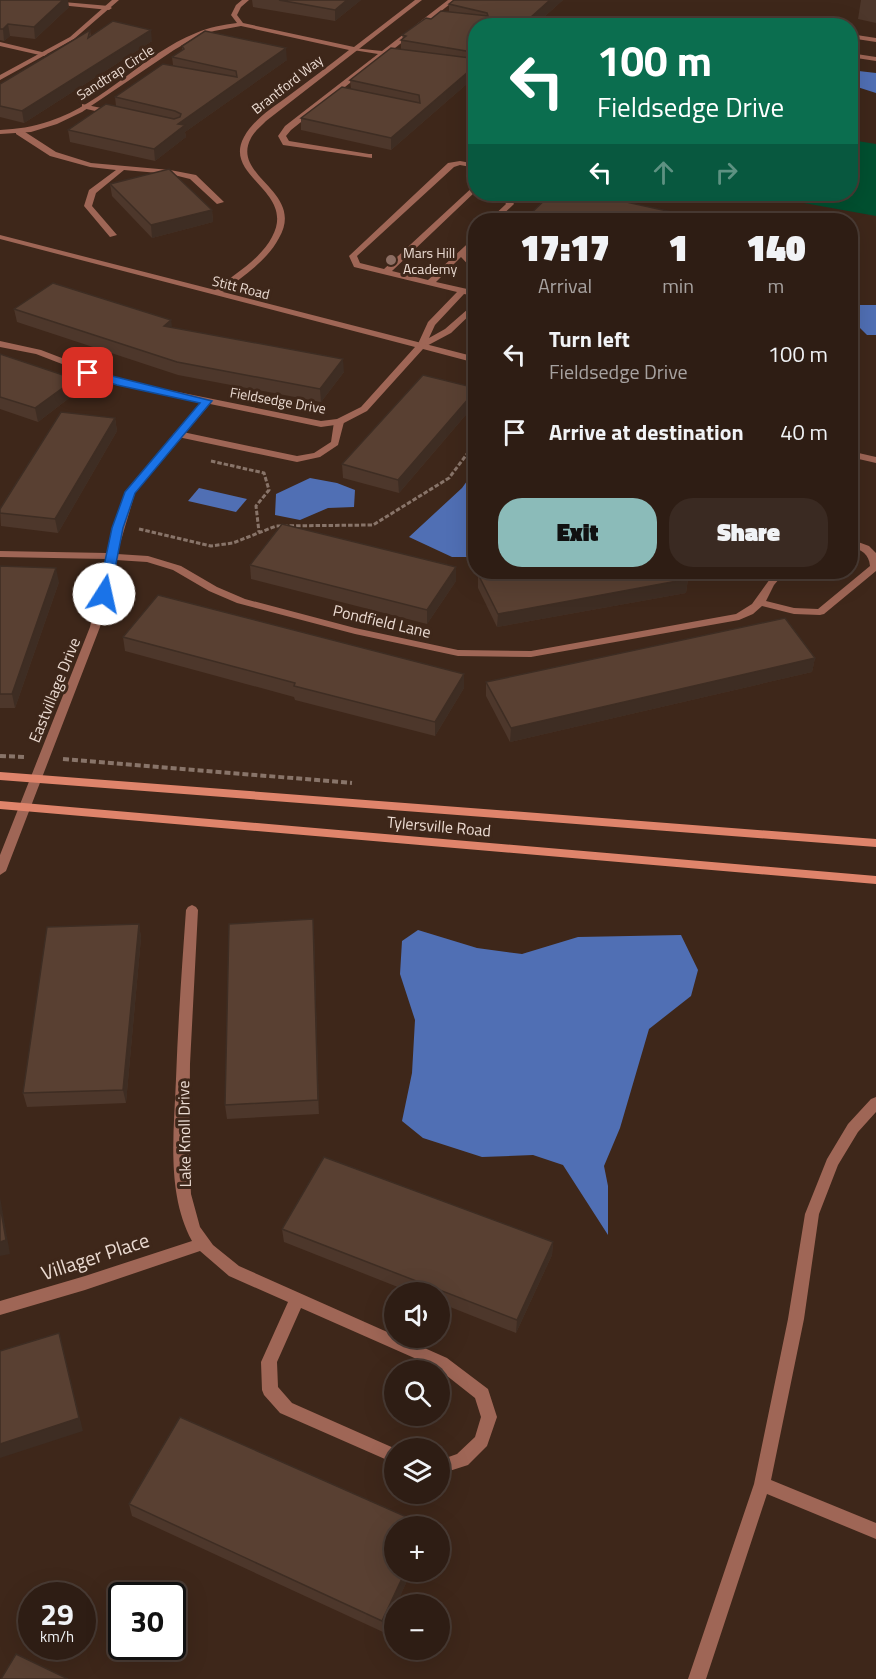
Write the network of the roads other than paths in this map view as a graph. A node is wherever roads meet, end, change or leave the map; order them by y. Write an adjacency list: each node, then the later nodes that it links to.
1 (116, 0): 6 (street)
2 (246, 0): 9 (street)
3 (419, 0): 13 (street, Brantford Way)
4 (452, 0): 7 (street)
5 (39, 3): 6 (street)
6 (109, 8): 14 (street)
7 (433, 16): 8 (street); 15 (street)
8 (443, 18)
9 (242, 24): 13 (street, Sandtrap Circle); 19 (street, Sandtrap Circle)
10 (858, 37): 11 (street)
11 (876, 40)
12 (0, 44): 14 (street)
13 (355, 49): 15 (street, Sandtrap Circle); 44 (street, Brantford Way)
14 (44, 54): 21 (street)
15 (384, 54): 16 (street, Sandtrap Circle); 22 (street)
16 (396, 56)
17 (858, 56): 18 (street)
18 (876, 59)
19 (146, 67): 20 (street); 24 (street, Sandtrap Circle)
20 (157, 69)
21 (0, 78)
22 (334, 93): 23 (street); 28 (street)
23 (344, 95)
24 (85, 106): 25 (street); 27 (street, Sandtrap Circle)
25 (119, 114)
26 (0, 132): 27 (street, Sandtrap Circle)
27 (19, 132): 30 (street)
28 (369, 156)
29 (468, 164): 40 (street)
30 (121, 169): 33 (street); 35 (street)
31 (468, 194): 40 (street)
32 (508, 201): 34 (street)
33 (220, 202)
34 (500, 213)
35 (113, 235)
36 (0, 237): 44 (street, Stitt Road)
37 (468, 245): 38 (street)
38 (461, 252): 39 (street); 41 (street)
39 (468, 261)
40 (386, 272): 41 (street)
41 (430, 283): 42 (street)
42 (462, 291): 43 (street); 47 (street)
43 (468, 292)
44 (216, 294): 47 (street, Stitt Road)
45 (468, 312): 47 (street)
46 (0, 344): 49 (street, Fieldsedge Drive)
47 (421, 346): 48 (street, Stitt Road); 50 (street, Fieldsedge Drive)
48 (468, 358)
49 (207, 401): 50 (street, Fieldsedge Drive); 51 (street, Eastvillage Drive)
50 (339, 422): 51 (street)
51 (178, 434): 56 (street, Eastvillage Drive)
52 (858, 456): 53 (street)
53 (876, 460)
54 (858, 545): 58 (street)
55 (0, 555): 56 (street, Pondfield Lane)
56 (111, 556): 58 (street, Pondfield Lane); 60 (street, Eastvillage Drive)
57 (774, 579): 58 (street)
58 (762, 603)
59 (0, 776): 60 (main road, Tylersville Road)
60 (35, 778): 62 (street, Eastvillage Drive); 63 (main road, Tylersville Road)
61 (0, 805): 62 (main road, Tylersville Road)
62 (24, 807): 64 (street, Eastvillage Drive); 65 (main road, Tylersville Road)
63 (876, 843)
64 (0, 871)
65 (876, 880)
66 (192, 910): 68 (street, Lake Knoll Drive)
67 (876, 1103): 73 (street)
68 (202, 1244): 69 (street, Lake Knoll Drive); 70 (street, Villager Place)
69 (296, 1301): 71 (street); 72 (street, Lake Knoll Drive)
70 (0, 1308)
71 (384, 1452)
72 (450, 1464)
73 (762, 1484): 74 (street); 75 (street)
74 (876, 1531)
75 (698, 1679)

